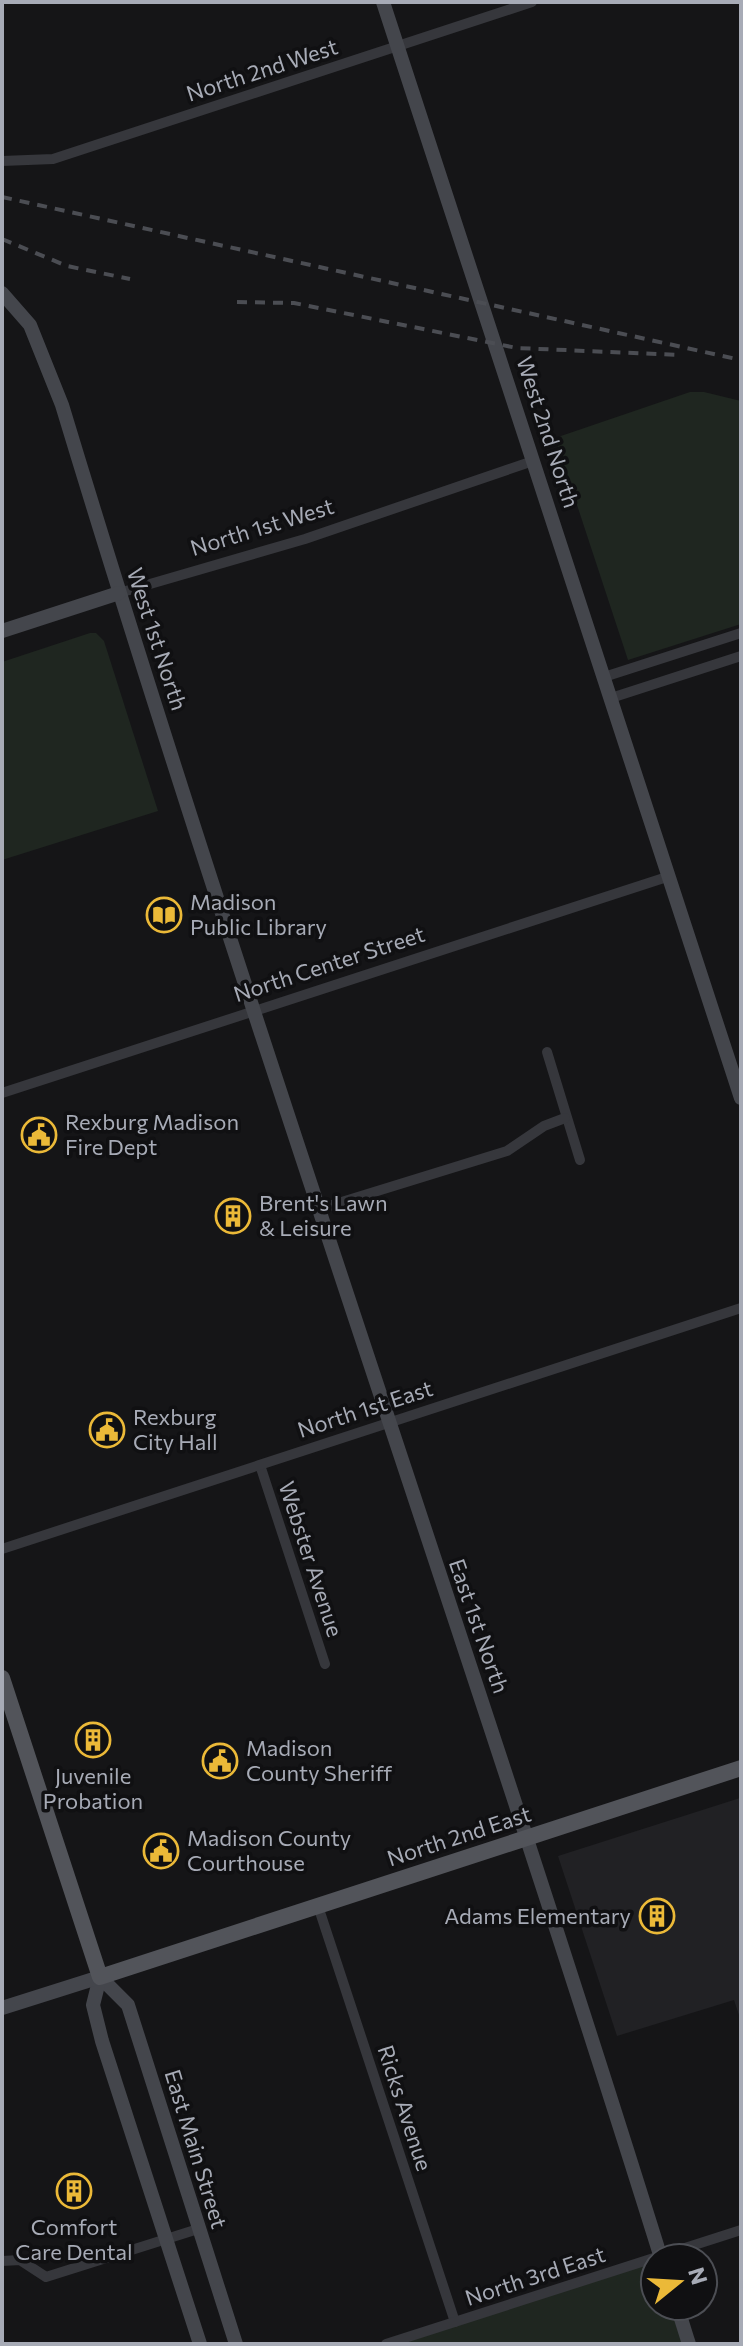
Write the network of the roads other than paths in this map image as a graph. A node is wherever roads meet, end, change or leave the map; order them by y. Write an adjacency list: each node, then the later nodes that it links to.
1 (383, 2): 3 (street, West 2nd North)
2 (532, 2): 3 (street, North 2nd West)
3 (398, 48): 4 (street, North 2nd West); 6 (street, West 2nd North)
4 (2, 161)
5 (2, 293): 7 (street, West 1st North)
6 (533, 461): 7 (street, North 1st West); 11 (street, West 2nd North)
7 (119, 593): 8 (street, North 1st West); 14 (street, West 1st North)
8 (2, 631)
9 (741, 633): 11 (street)
10 (741, 656): 12 (street)
11 (604, 677): 12 (street, West 2nd North)
12 (611, 698): 13 (street, West 2nd North)
13 (670, 876): 14 (street, North Center Street); 17 (street, West 2nd North)
14 (253, 1009): 16 (street, North Center Street); 20 (street, East 1st North)
15 (547, 1052): 18 (street)
16 (2, 1093)
17 (741, 1098)
18 (565, 1118): 19 (street); 20 (street)
19 (580, 1160)
20 (319, 1209): 22 (street, East 1st North)
21 (741, 1308): 22 (street, North 1st East)
22 (389, 1423): 23 (street, North 1st East); 28 (street, East 1st North)
23 (260, 1465): 24 (street, North 1st East); 25 (street, Webster Avenue)
24 (2, 1549)
25 (325, 1664)
26 (2, 1678): 30 (main road, East Main Street)
27 (741, 1768): 28 (main road, North 2nd East)
28 (526, 1838): 29 (main road, North 2nd East); 35 (street, East 1st North)
29 (318, 1906): 30 (main road, North 2nd East); 39 (street, Ricks Avenue)
30 (100, 1977): 31 (street); 32 (street, East Main Street); 34 (street, East Main Street)
31 (2, 2008)
32 (198, 2229): 34 (street); 42 (street, East Main Street)
33 (741, 2230): 36 (street, North 3rd East)
34 (165, 2240): 37 (street); 41 (street, East Main Street)
35 (656, 2242)
36 (705, 2242)
37 (2, 2261)
38 (639, 2264): 39 (street, North 3rd East)
39 (455, 2322): 43 (street, North 3rd East)
40 (682, 2322): 44 (street)
41 (200, 2344)
42 (236, 2344)
43 (386, 2344)
44 (689, 2344)

